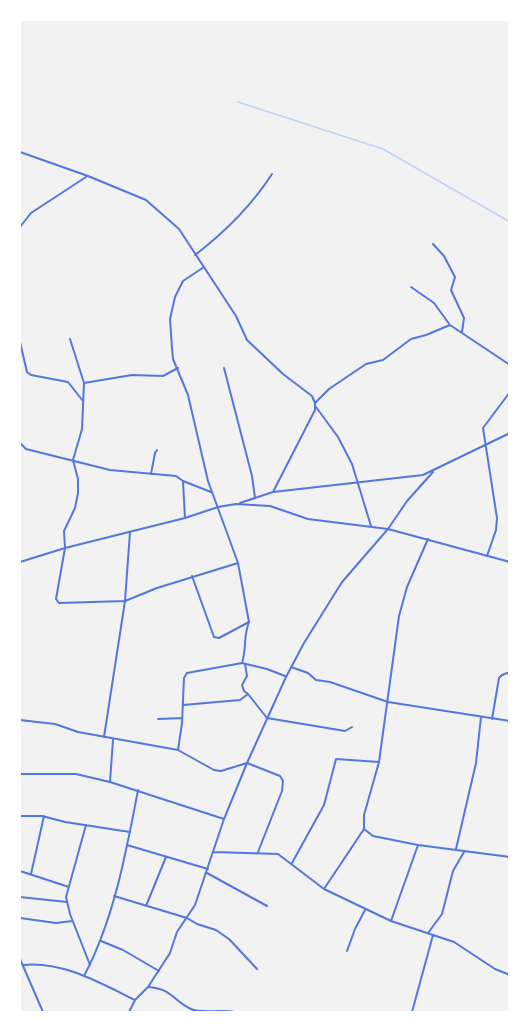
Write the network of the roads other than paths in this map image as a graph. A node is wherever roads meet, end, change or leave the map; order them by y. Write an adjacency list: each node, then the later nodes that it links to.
1 (20, 152): 3 (street)
2 (272, 174): 6 (street)
3 (88, 176): 4 (street); 6 (street)
4 (20, 227)
5 (433, 244): 10 (street)
6 (195, 255): 7 (street)
7 (204, 267): 14 (street); 19 (street)
8 (411, 287): 9 (street)
9 (450, 325): 10 (street); 19 (street)
10 (462, 332): 13 (street)
11 (70, 339): 16 (street)
12 (20, 342): 18 (street)
13 (510, 365)
14 (178, 368): 16 (street); 29 (street)
15 (224, 368): 31 (street)
16 (84, 382): 18 (street)
17 (510, 392): 22 (street)
18 (83, 401): 24 (street)
19 (315, 405): 28 (street); 30 (street)
20 (510, 433): 22 (street)
21 (20, 443): 24 (street)
22 (485, 446): 25 (street); 40 (street)
23 (157, 450): 26 (street)
24 (74, 460): 26 (street); 39 (street)
25 (433, 472): 28 (street); 36 (street)
26 (151, 474): 27 (street)
27 (183, 481): 29 (street); 34 (street)
28 (357, 484): 30 (street); 35 (street)
29 (211, 492): 33 (street)
30 (273, 492): 31 (street)
31 (255, 498): 32 (street)
32 (236, 504): 33 (street); 35 (street)
33 (218, 507): 34 (street); 43 (street)
34 (185, 518): 37 (street)
35 (371, 526): 36 (street)
36 (388, 529): 38 (street); 48 (street)
37 (130, 532): 39 (street); 45 (street)
38 (428, 539): 40 (street); 52 (street)
39 (65, 548): 41 (street); 45 (street)
40 (487, 556): 42 (street)
41 (20, 562)
42 (510, 562)
43 (238, 563): 44 (street); 46 (street)
44 (192, 576): 45 (street); 46 (street)
45 (125, 601): 62 (street)
46 (249, 622): 47 (street)
47 (244, 664): 50 (street); 51 (street); 53 (street)
48 (291, 667): 50 (street); 52 (street)
49 (510, 672): 58 (street)
50 (286, 677): 56 (street)
51 (248, 694): 53 (street); 56 (street)
52 (388, 702): 54 (street); 65 (street)
53 (183, 705): 55 (street)
54 (481, 717): 58 (street); 80 (street)
55 (182, 718): 57 (street); 64 (street)
56 (267, 718): 61 (street); 66 (street)
57 (158, 719)
58 (492, 719): 60 (street)
59 (20, 720): 62 (street)
60 (510, 722)
61 (352, 727)
62 (104, 737): 63 (street)
63 (113, 739): 64 (street); 68 (street)
64 (178, 750): 66 (street)
65 (379, 762): 74 (street); 86 (street)
66 (247, 763): 72 (street); 82 (street)
67 (20, 774): 68 (street)
68 (110, 782): 69 (street)
69 (138, 790): 72 (street); 75 (street)
70 (20, 816): 71 (street)
71 (44, 816): 73 (street); 89 (street)
72 (224, 819): 81 (street)
73 (87, 825): 75 (street); 90 (street)
74 (364, 829): 78 (street); 91 (street)
75 (130, 832): 76 (street)
76 (128, 840): 77 (street); 79 (street)
77 (127, 845): 79 (street); 92 (street)
78 (418, 845): 80 (street); 101 (street)
79 (131, 846): 84 (street)
80 (456, 849): 83 (street)
81 (213, 852): 82 (street); 88 (street)
82 (258, 852): 86 (street)
83 (465, 852): 85 (street); 102 (street)
84 (166, 857): 88 (street); 95 (street)
85 (510, 857)
86 (292, 863): 91 (street)
87 (20, 871): 89 (street)
88 (207, 871): 96 (street); 99 (street)
89 (31, 874): 90 (street)
90 (69, 887): 94 (street)
91 (324, 889): 97 (street)
92 (114, 896): 95 (street); 104 (street)
93 (20, 897): 94 (street)
94 (67, 903): 100 (street)
95 (146, 906): 99 (street)
96 (267, 906)
97 (365, 910): 101 (street); 105 (street)
98 (20, 918): 100 (street)
99 (187, 918): 109 (street); 110 (street)
100 (72, 921): 108 (street)
101 (391, 921): 102 (street)
102 (428, 933): 103 (street)
103 (433, 935): 111 (street); 118 (street)
104 (100, 941): 108 (street); 110 (street)
105 (347, 951)
106 (20, 959): 107 (street)
107 (23, 965): 112 (street); 115 (street)
108 (90, 965): 112 (street)
109 (257, 969)
110 (159, 971): 113 (street)
111 (510, 975)
112 (84, 976): 114 (street)
113 (148, 987): 114 (street); 117 (street)
114 (135, 1000): 116 (street)
115 (43, 1012)
116 (129, 1012)
117 (234, 1012)
118 (412, 1012)

